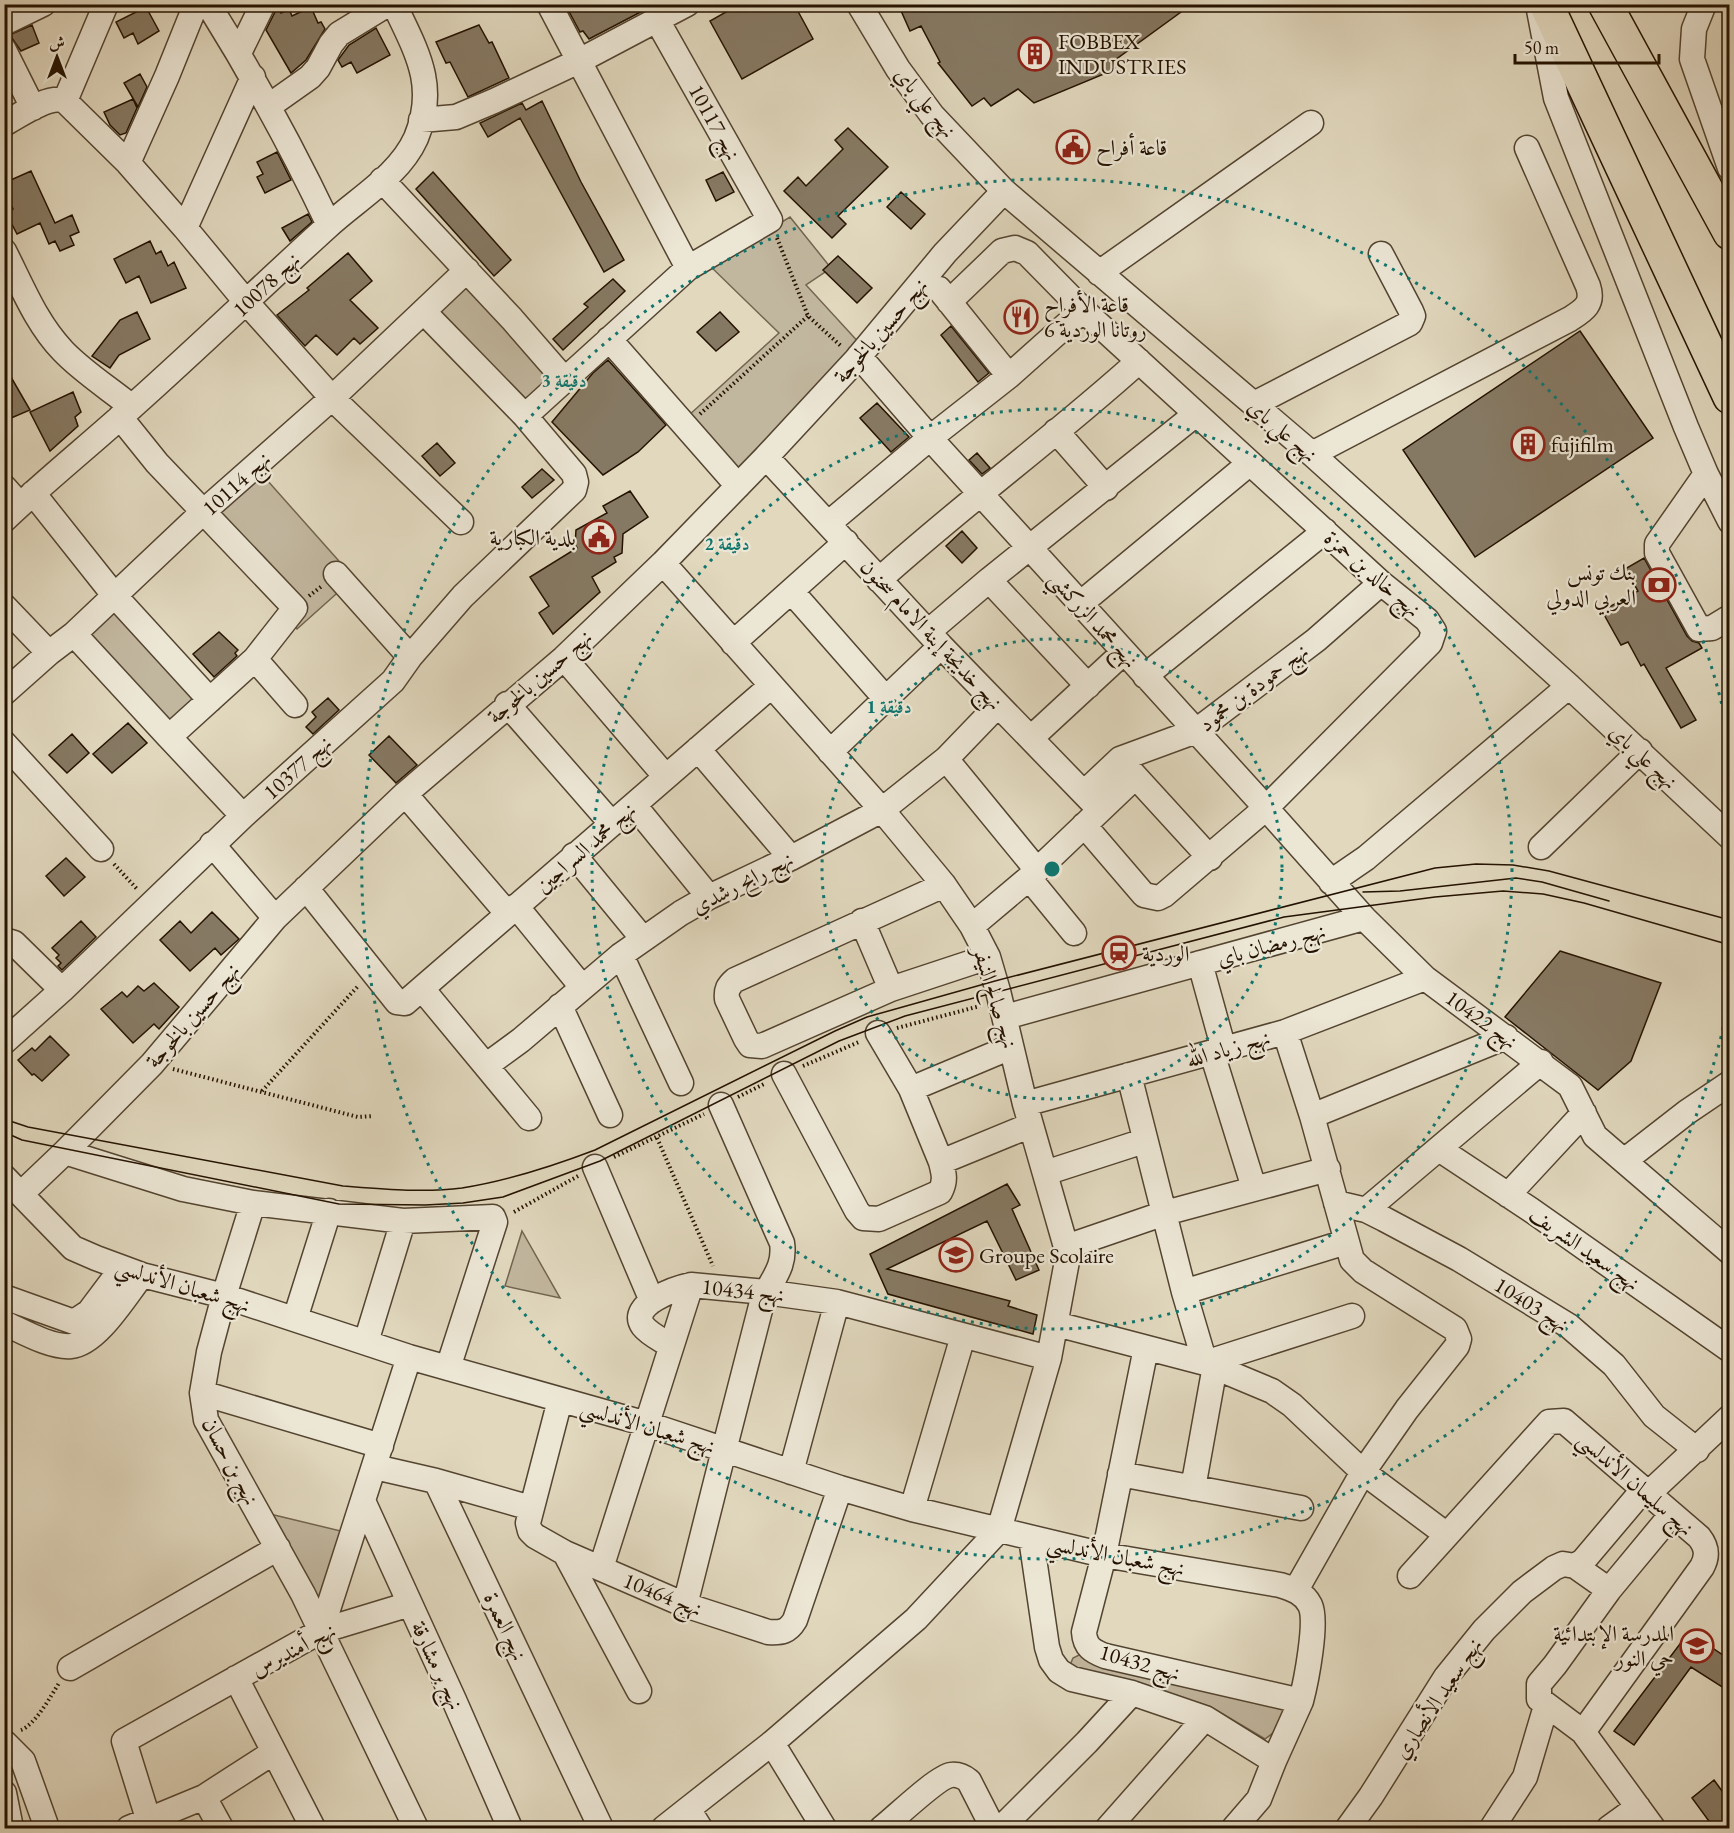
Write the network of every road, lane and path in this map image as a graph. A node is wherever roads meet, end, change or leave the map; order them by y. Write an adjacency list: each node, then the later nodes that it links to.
1 (43, 4): 16 (street)
2 (106, 4): 21 (street)
3 (196, 4): 28 (street)
4 (208, 4): 18 (street)
5 (263, 4): 18 (street)
6 (388, 4): 22 (street)
7 (394, 4): 24 (street, نهج 10078)
8 (549, 4): 19 (street)
9 (687, 4): 15 (street)
10 (859, 4): 32 (street, نهج علي باي)
11 (1538, 4): 66 (street)
12 (1546, 4): 54 (highway)
13 (1605, 4): 30 (highway)
14 (1704, 4): 29 (street)
15 (657, 20): 19 (street); 33 (street, نهج 10117)
16 (4, 23)
17 (4, 50): 23 (street)
18 (239, 53): 20 (street)
19 (579, 61): 24 (street); 40 (street)
20 (253, 76): 22 (street); 36 (street)
21 (61, 100): 23 (street); 28 (street)
22 (269, 106): 35 (street)
23 (33, 108): 26 (street)
24 (421, 120): 31 (street, نهج 10078)
25 (1311, 123): 42 (street)
26 (4, 124)
27 (1527, 148): 63 (street)
28 (128, 163): 36 (street)
29 (1730, 168)
30 (1697, 175): 34 (street); 37 (highway)
31 (382, 180): 35 (street, نهج 10078); 41 (street)
32 (1004, 191): 42 (street, نهج علي باي); 43 (street, نهج حسين بالخوجة)
33 (770, 220): 40 (street); 48 (path)
34 (1730, 220)
35 (328, 225): 45 (street, نهج 10078)
36 (185, 228): 45 (street)
37 (1730, 233)
38 (4, 251): 57 (street)
39 (1381, 254): 56 (street)
40 (688, 268): 49 (street)
41 (466, 270): 47 (street, نهج 10114); 53 (street)
42 (1099, 273): 56 (street, نهج علي باي)
43 (927, 276): 44 (street); 50 (street, نهج حسين بالخوجة)
44 (949, 302): 46 (street, نهج خالد بن حمزة); 52 (street)
45 (247, 303): 55 (street); 57 (street, نهج 10078)
46 (1083, 310): 51 (street, نهج خالد بن حمزة); 52 (street)
47 (424, 312): 55 (street, نهج 10114); 59 (street)
48 (808, 316): 50 (path); 60 (path)
49 (609, 339): 53 (street); 60 (street)
50 (858, 358): 62 (street, نهج محمد الزركشي); 64 (street, نهج حسين بالخوجة)
51 (1139, 361): 58 (street, نهج خالد بن حمزة); 61 (street)
52 (1009, 376): 62 (street)
53 (565, 380): 59 (street)
54 (1730, 397)
55 (332, 398): 71 (street, نهج 10114); 73 (street)
56 (1254, 404): 63 (street, نهج علي باي)
57 (126, 412): 70 (street, نهج 10078); 71 (street)
58 (1196, 414): 65 (street, نهج خالد بن حمزة); 68 (street)
59 (525, 416): 94 (street, نهج 10377)
60 (686, 427): 67 (street)
61 (1056, 431): 68 (street); 69 (street)
62 (930, 438): 69 (street, نهج محمد الزركشي); 74 (street)
63 (1312, 454): 100 (street, نهج علي باي)
64 (766, 457): 67 (street, نهج حسين بالخوجة); 74 (street, نهج خديجة إبنة الامام سحنون)
65 (1250, 463): 75 (street, نهج خالد بن حمزة); 85 (street)
66 (1706, 474): 72 (street); 88 (street)
67 (738, 486): 78 (street, نهج حسين بالخوجة)
68 (1106, 488): 77 (street)
69 (981, 492): 77 (street, نهج محمد الزركشي); 80 (street)
70 (15, 501): 84 (street)
71 (203, 512): 84 (street, نهج 10114); 87 (street)
72 (1730, 521)
73 (461, 522)
74 (829, 523): 76 (street, نهج خديجة إبنة الامام سحنون)
75 (1325, 531): 82 (street, نهج خالد بن حمزة); 97 (street)
76 (846, 542): 80 (street, نهج خديجة إبنة الامام سحنون); 83 (street)
77 (1030, 548): 81 (street); 85 (street, نهج محمد الزركشي)
78 (663, 563): 91 (street, نهج صالح النيفر); 95 (street, نهج حسين بالخوجة)
79 (336, 574): 87 (path); 94 (street)
80 (879, 580): 90 (street, نهج خديجة إبنة الامام سحنون)
81 (989, 580): 90 (street); 99 (street)
82 (1381, 583): 107 (street, نهج حمودة بن محمود); 119 (street, نهج خالد بن حمزة)
83 (792, 592): 91 (street); 102 (street)
84 (114, 595): 89 (street, نهج 10114); 103 (street)
85 (1080, 604): 92 (street, نهج محمد الزركشي)
86 (4, 606): 93 (street)
87 (295, 608): 96 (street)
88 (1730, 617)
89 (74, 634): 93 (street, نهج 10114); 108 (street)
90 (934, 639): 102 (street); 106 (street, نهج خديجة إبنة الامام سحنون)
91 (734, 643): 98 (street, نهج صالح النيفر)
92 (1124, 652): 97 (street, نهج محمد الزركشي); 99 (street)
93 (49, 653): 101 (street, نهج 10114)
94 (410, 657): 122 (street, نهج 10377)
95 (564, 658): 105 (street, نهج حسين بالخوجة); 116 (street)
96 (255, 659): 103 (street); 104 (street)
97 (1145, 676): 107 (street, نهج محمد الزركشي)
98 (771, 686): 111 (street, نهج محمد السراجين); 113 (street, نهج صالح النيفر)
99 (1088, 686): 109 (street)
100 (1569, 686): 112 (street, نهج علي باي); 132 (street)
101 (4, 693)
102 (886, 699): 113 (street)
103 (210, 700): 108 (street)
104 (295, 705)
105 (507, 705): 117 (street, نهج حسين بالخوجة); 123 (street)
106 (998, 705): 109 (street, نهج خديجة إبنة الامام سحنون); 114 (street, نهج رابح رشدي)
107 (1196, 731): 115 (street, نهج حمودة بن محمود); 119 (street, نهج محمد الزركشي)
108 (169, 737): 122 (street)
109 (1031, 738): 120 (street, نهج خديجة إبنة الامام سحنون)
110 (4, 743): 127 (street)
111 (699, 749): 116 (street, نهج محمد السراجين); 129 (street)
112 (1640, 751): 124 (street, نهج علي باي); 126 (street)
113 (830, 752): 121 (street, نهج صالح النيفر)
114 (946, 759): 121 (street, نهج رابح رشدي); 131 (street)
115 (1127, 768): 120 (street, نهج حمودة بن محمود); 130 (street)
116 (666, 777): 118 (street, نهج محمد السراجين)
117 (405, 794): 134 (street, نهج حسين بالخوجة); 138 (street)
118 (634, 805): 123 (street, نهج محمد السراجين); 136 (street)
119 (1266, 808): 130 (street, نهج خالد بن حمزة); 132 (street, نهج محمد الزركشي)
120 (1090, 809): 131 (street, نهج حمودة بن محمود); 135 (street, نهج خديجة إبنة الامام سحنون)
121 (882, 810): 129 (street, نهج رابح رشدي); 133 (street, نهج صالح النيفر)
122 (243, 816): 125 (street, نهج 10377)
123 (612, 824): 128 (street, نهج محمد السراجين)
124 (1730, 837)
125 (212, 844): 137 (street, نهج 10377); 139 (street)
126 (1541, 847)
127 (101, 849): 137 (path)
128 (574, 855): 138 (street, نهج محمد السراجين); 144 (street)
129 (791, 858): 136 (street, نهج رابح رشدي)
130 (1210, 858): 135 (street, نهج خالد بن حمزة)
131 (1033, 874): 142 (street, نهج حمودة بن محمود); 143 (street)
132 (1331, 882): 140 (street, نهج 10422)
133 (944, 885): 141 (street); 142 (street, نهج صالح النيفر)
134 (306, 888): 139 (street, نهج حسين بالخوجة); 149 (street)
135 (1144, 895)
136 (709, 897): 144 (street, نهج رابح رشدي)
137 (150, 903): 153 (street, نهج 10377)
138 (512, 909): 151 (street); 154 (street, نهج محمد السراجين)
139 (275, 918): 164 (street, نهج حسين بالخوجة)
140 (1364, 918): 148 (street, نهج رمضان باي); 150 (street, نهج 10422)
141 (862, 921): 152 (street); 152 (street)
142 (972, 926): 147 (street, نهج صالح النيفر)
143 (1074, 933)
144 (643, 939): 146 (street, نهج رابح رشدي)
145 (4, 940): 153 (street)
146 (621, 955): 151 (street, نهج رابح رشدي); 168 (street)
147 (988, 957): 152 (street); 156 (street, نهج صالح النيفر)
148 (1200, 963): 156 (street, نهج رمضان باي); 162 (street)
149 (372, 972): 154 (street, نهج محمد السراجين); 171 (path)
150 (1425, 978): 157 (street, نهج زياد الله); 159 (street, نهج 10422)
151 (582, 987): 155 (street, نهج رابح رشدي)
152 (891, 989)
153 (62, 990): 160 (street, نهج 10377)
154 (423, 990): 165 (street)
155 (560, 1006): 165 (street, نهج رابح رشدي); 175 (street)
156 (1005, 1017): 161 (street, نهج صالح النيفر)
157 (1286, 1032): 162 (street, نهج زياد الله); 177 (street)
158 (878, 1033): 170 (street)
159 (1506, 1037): 163 (street, نهج 10422); 177 (street)
160 (4, 1042)
161 (1011, 1047): 170 (street); 174 (street, نهج صالح النيفر)
162 (1218, 1052): 167 (street, نهج زياد الله); 189 (street)
163 (1541, 1062): 173 (street, نهج 10422); 181 (street)
164 (152, 1064): 171 (path); 182 (street, نهج حسين بالخوجة)
165 (487, 1065): 178 (street)
166 (783, 1074): 184 (street)
167 (1129, 1076): 174 (street, نهج زياد الله); 180 (street)
168 (681, 1083)
169 (1730, 1083): 183 (street)
170 (911, 1089): 184 (street)
171 (262, 1091): 176 (path)
172 (721, 1105): 203 (street)
173 (1584, 1113): 183 (street, نهج 10422); 190 (street)
174 (1028, 1114): 184 (street, نهج زياد الله); 187 (street, نهج صالح النيفر)
175 (610, 1115)
176 (372, 1116)
177 (1312, 1116): 186 (street)
178 (529, 1118)
179 (657, 1138): 202 (path)
180 (1144, 1141): 187 (street); 195 (street)
181 (1439, 1149): 190 (street, نهج سعيد الشريف); 193 (street)
182 (65, 1152): 188 (street, نهج حسين بالخوجة); 191 (street)
183 (1624, 1161): 199 (street, نهج 10422)
184 (941, 1162)
185 (595, 1167): 207 (street)
186 (1328, 1169): 189 (street); 192 (street)
187 (1045, 1173): 198 (street, نهج صالح النيفر)
188 (13, 1185): 200 (street, نهج شعبان الأندلسي)
189 (1254, 1188): 195 (street)
190 (1508, 1195): 217 (street, نهج سعيد الشريف)
191 (253, 1203): 194 (street); 205 (street, نهج بن حسان)
192 (1336, 1203): 193 (street, نهج 10403); 197 (street)
193 (1366, 1210): 227 (street, نهج 10403)
194 (328, 1211): 196 (street); 210 (street)
195 (1165, 1213): 198 (street); 204 (street)
196 (403, 1221): 214 (street); 221 (street)
197 (1346, 1242): 204 (street); 230 (street)
198 (1066, 1247): 212 (street, نهج صالح النيفر)
199 (1730, 1252)
200 (132, 1271): 205 (street, نهج شعبان الأندلسي); 206 (street); 211 (street)
201 (691, 1285): 202 (street, نهج 10434); 207 (street); 215 (street, نهج 10434)
202 (722, 1287): 203 (street, نهج 10434)
203 (765, 1292): 208 (street, نهج 10434); 226 (street)
204 (1184, 1292): 220 (street)
205 (224, 1296): 210 (street, نهج شعبان الأندلسي); 222 (street, نهج بن حسان)
206 (4, 1297)
207 (652, 1300): 215 (street)
208 (837, 1302): 213 (street, نهج 10434); 229 (street)
209 (1352, 1316): 220 (street)
210 (295, 1319): 214 (street, نهج شعبان الأندلسي)
211 (4, 1323)
212 (1056, 1324): 216 (street); 219 (street, نهج صالح النيفر)
213 (963, 1336): 219 (street, نهج 10434); 239 (street)
214 (366, 1342): 218 (street, نهج شعبان الأندلسي)
215 (671, 1346): 225 (street, نهج 10434)
216 (1146, 1348): 220 (street); 231 (street, نهج 10432)
217 (1730, 1350)
218 (409, 1357): 221 (street, نهج شعبان الأندلسي); 228 (street)
219 (1049, 1358): 241 (street, نهج صالح النيفر)
220 (1210, 1365): 230 (street); 234 (street)
221 (448, 1368): 223 (street, نهج شعبان الأندلسي)
222 (202, 1393): 228 (street); 244 (street, نهج بن حسان)
223 (560, 1400): 225 (street, نهج شعبان الأندلسي); 237 (street, نهج 10464)
224 (1730, 1417): 227 (street, نهج سعيد الأنصاري)
225 (647, 1424): 226 (street, نهج شعبان الأندلسي); 248 (street, نهج 10434)
226 (723, 1449): 229 (street, نهج شعبان الأندلسي); 253 (street)
227 (1697, 1450): 235 (street, نهج سعيد الأنصاري)
228 (378, 1457): 232 (street); 236 (street)
229 (791, 1472): 233 (street, نهج شعبان الأندلسي)
230 (1363, 1472): 242 (street); 250 (street)
231 (1120, 1474): 234 (street); 246 (street, نهج 10432)
232 (436, 1481): 237 (street); 279 (street, نهج العمرة)
233 (840, 1488): 239 (street, نهج شعبان الأندلسي); 253 (street, نهج 10464)
234 (1193, 1488): 238 (street)
235 (1646, 1492): 240 (street, نهج سليمان الأندلسي); 242 (street, نهج سليمان الأندلسي); 247 (street, نهج سعيد الأنصاري)
236 (363, 1503): 252 (street, نهج بر مشارقة); 254 (street)
237 (531, 1508): 245 (street, نهج 10464)
238 (1301, 1508)
239 (912, 1509): 241 (street, نهج شعبان الأندلسي)
240 (1672, 1514): 251 (street); 262 (street, نهج سليمان الأندلسي)
241 (999, 1530): 243 (street, نهج شعبان الأندلسي); 264 (street)
242 (1447, 1534): 249 (street, نهج سليمان الأندلسي)
243 (1031, 1538): 246 (street, نهج شعبان الأندلسي); 258 (street)
244 (278, 1548): 254 (street, نهج بن حسان); 255 (street)
245 (565, 1553): 248 (street, نهج 10464); 257 (street)
246 (1104, 1555): 250 (street, نهج شعبان الأندلسي); 259 (street, نهج 10432)
247 (1575, 1566): 251 (street); 287 (street, نهج سعيد الأنصاري)
248 (601, 1568): 253 (street, نهج 10464)
249 (1410, 1576)
250 (1296, 1590): 259 (street)
251 (1609, 1590): 260 (street)
252 (410, 1604): 254 (street, نهج أمنديرس); 278 (street, نهج بر مشارقة)
253 (685, 1605)
254 (321, 1631): 256 (street, نهج أمنديرس); 277 (street, نهج بن حسان)
255 (70, 1668): 263 (path)
256 (236, 1678): 265 (street, نهج أمنديرس); 272 (street)
257 (639, 1691)
258 (1132, 1693): 261 (street); 284 (street)
259 (1301, 1701): 266 (street)
260 (1546, 1706): 262 (street); 288 (street)
261 (1205, 1718): 266 (street); 285 (street)
262 (1583, 1732): 270 (street)
263 (9, 1737): 267 (street)
264 (772, 1743): 271 (street); 281 (street)
265 (274, 1752): 269 (street); 276 (street, نهج أمنديرس)
266 (1274, 1761): 286 (street)
267 (14, 1763): 274 (street)
268 (4, 1793): 273 (street)
269 (204, 1797): 272 (street); 275 (street)
270 (1638, 1808): 289 (street); 290 (street)
271 (694, 1819): 280 (street)
272 (142, 1826)
273 (11, 1828)
274 (46, 1828)
275 (221, 1828)
276 (313, 1828)
277 (416, 1828)
278 (510, 1828)
279 (601, 1828)
280 (664, 1828)
281 (824, 1828)
282 (882, 1828): 283 (street)
283 (993, 1828)
284 (1001, 1828)
285 (1108, 1828)
286 (1234, 1828)
287 (1348, 1828)
288 (1492, 1828)
289 (1609, 1828)
290 (1653, 1828)

